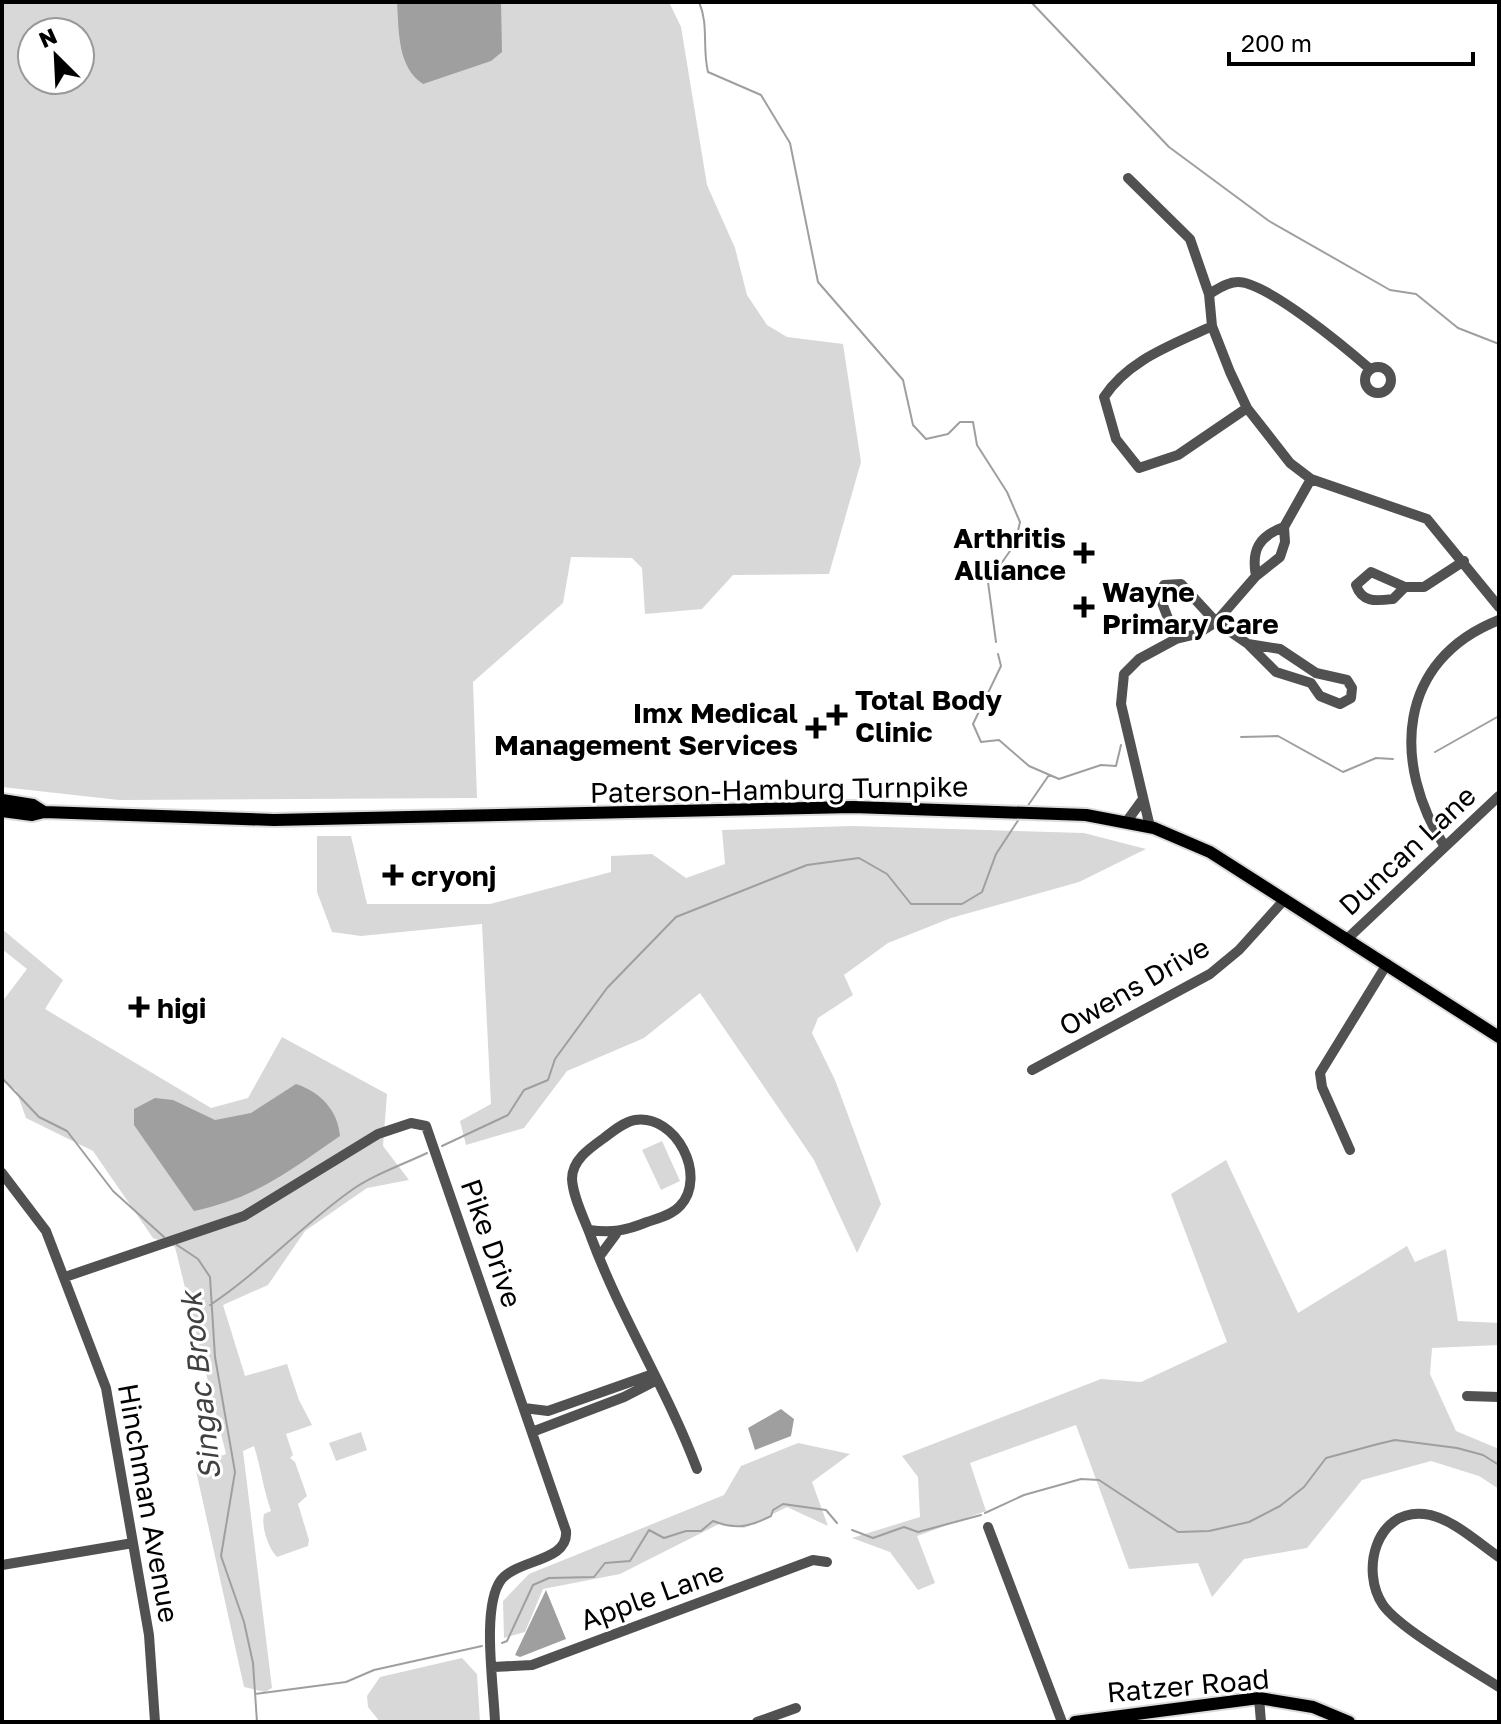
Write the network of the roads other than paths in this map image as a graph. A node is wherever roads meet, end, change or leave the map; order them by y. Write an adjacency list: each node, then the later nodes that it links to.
1 (1128, 178): 2 (street)
2 (1209, 294): 3 (street); 4 (street)
3 (1212, 326): 5 (street); 5 (street)
4 (1370, 369)
5 (1247, 408): 6 (street)
6 (1311, 479): 7 (street); 8 (street)
7 (1284, 527): 9 (street); 9 (street)
8 (1464, 561): 10 (street); 11 (street)
9 (1256, 576): 13 (street)
10 (1405, 587)
11 (1499, 607)
12 (1499, 620): 23 (street)
13 (1216, 622): 14 (street); 14 (street); 15 (street)
14 (1176, 639): 17 (street)
15 (1248, 644): 15 (street)
16 (1499, 796): 23 (street, Duncan Lane)
17 (1143, 799): 21 (street); 22 (street)
18 (2, 800): 20 (main road, Paterson-Hamburg Turnpike)
19 (2, 811): 20 (main road)
20 (44, 812): 21 (main road, Paterson-Hamburg Turnpike)
21 (1127, 821): 22 (main road, Paterson-Hamburg Turnpike)
22 (1150, 827): 24 (main road, Paterson-Hamburg Turnpike)
23 (1445, 847): 25 (street, Duncan Lane)
24 (1285, 899): 25 (main road, Paterson-Hamburg Turnpike); 28 (street, Owens Drive)
25 (1347, 939): 26 (main road, Paterson-Hamburg Turnpike)
26 (1387, 964): 27 (main road, Paterson-Hamburg Turnpike); 29 (street)
27 (1499, 1037)
28 (1032, 1070)
29 (1350, 1150)
30 (2, 1173): 34 (street, Hinchman Avenue)
31 (589, 1230): 32 (street); 32 (street); 33 (street)
32 (616, 1234): 33 (street)
33 (599, 1257): 35 (street)
34 (65, 1277): 39 (street, Pike Drive); 44 (street, Hinchman Avenue)
35 (655, 1377): 38 (street); 40 (street); 42 (street)
36 (1467, 1396): 37 (street)
37 (1499, 1397)
38 (578, 1401): 39 (street); 40 (street)
39 (524, 1408): 41 (street, Pike Drive)
40 (583, 1412): 41 (street)
41 (532, 1432): 48 (street, Pike Drive)
42 (697, 1469)
43 (988, 1527): 55 (street)
44 (133, 1543): 47 (street); 52 (street, Hinchman Avenue)
45 (1499, 1557): 49 (street)
46 (827, 1562): 48 (street, Apple Lane)
47 (2, 1565)
48 (493, 1667): 53 (street, Pike Drive)
49 (1499, 1687)
50 (1259, 1698): 56 (main road, Ratzer Road); 57 (street); 58 (main road, Ratzer Road)
51 (796, 1708): 54 (street)
52 (155, 1722)
53 (495, 1722)
54 (757, 1722)
55 (1062, 1722)
56 (1075, 1722)
57 (1261, 1722)
58 (1349, 1722)

